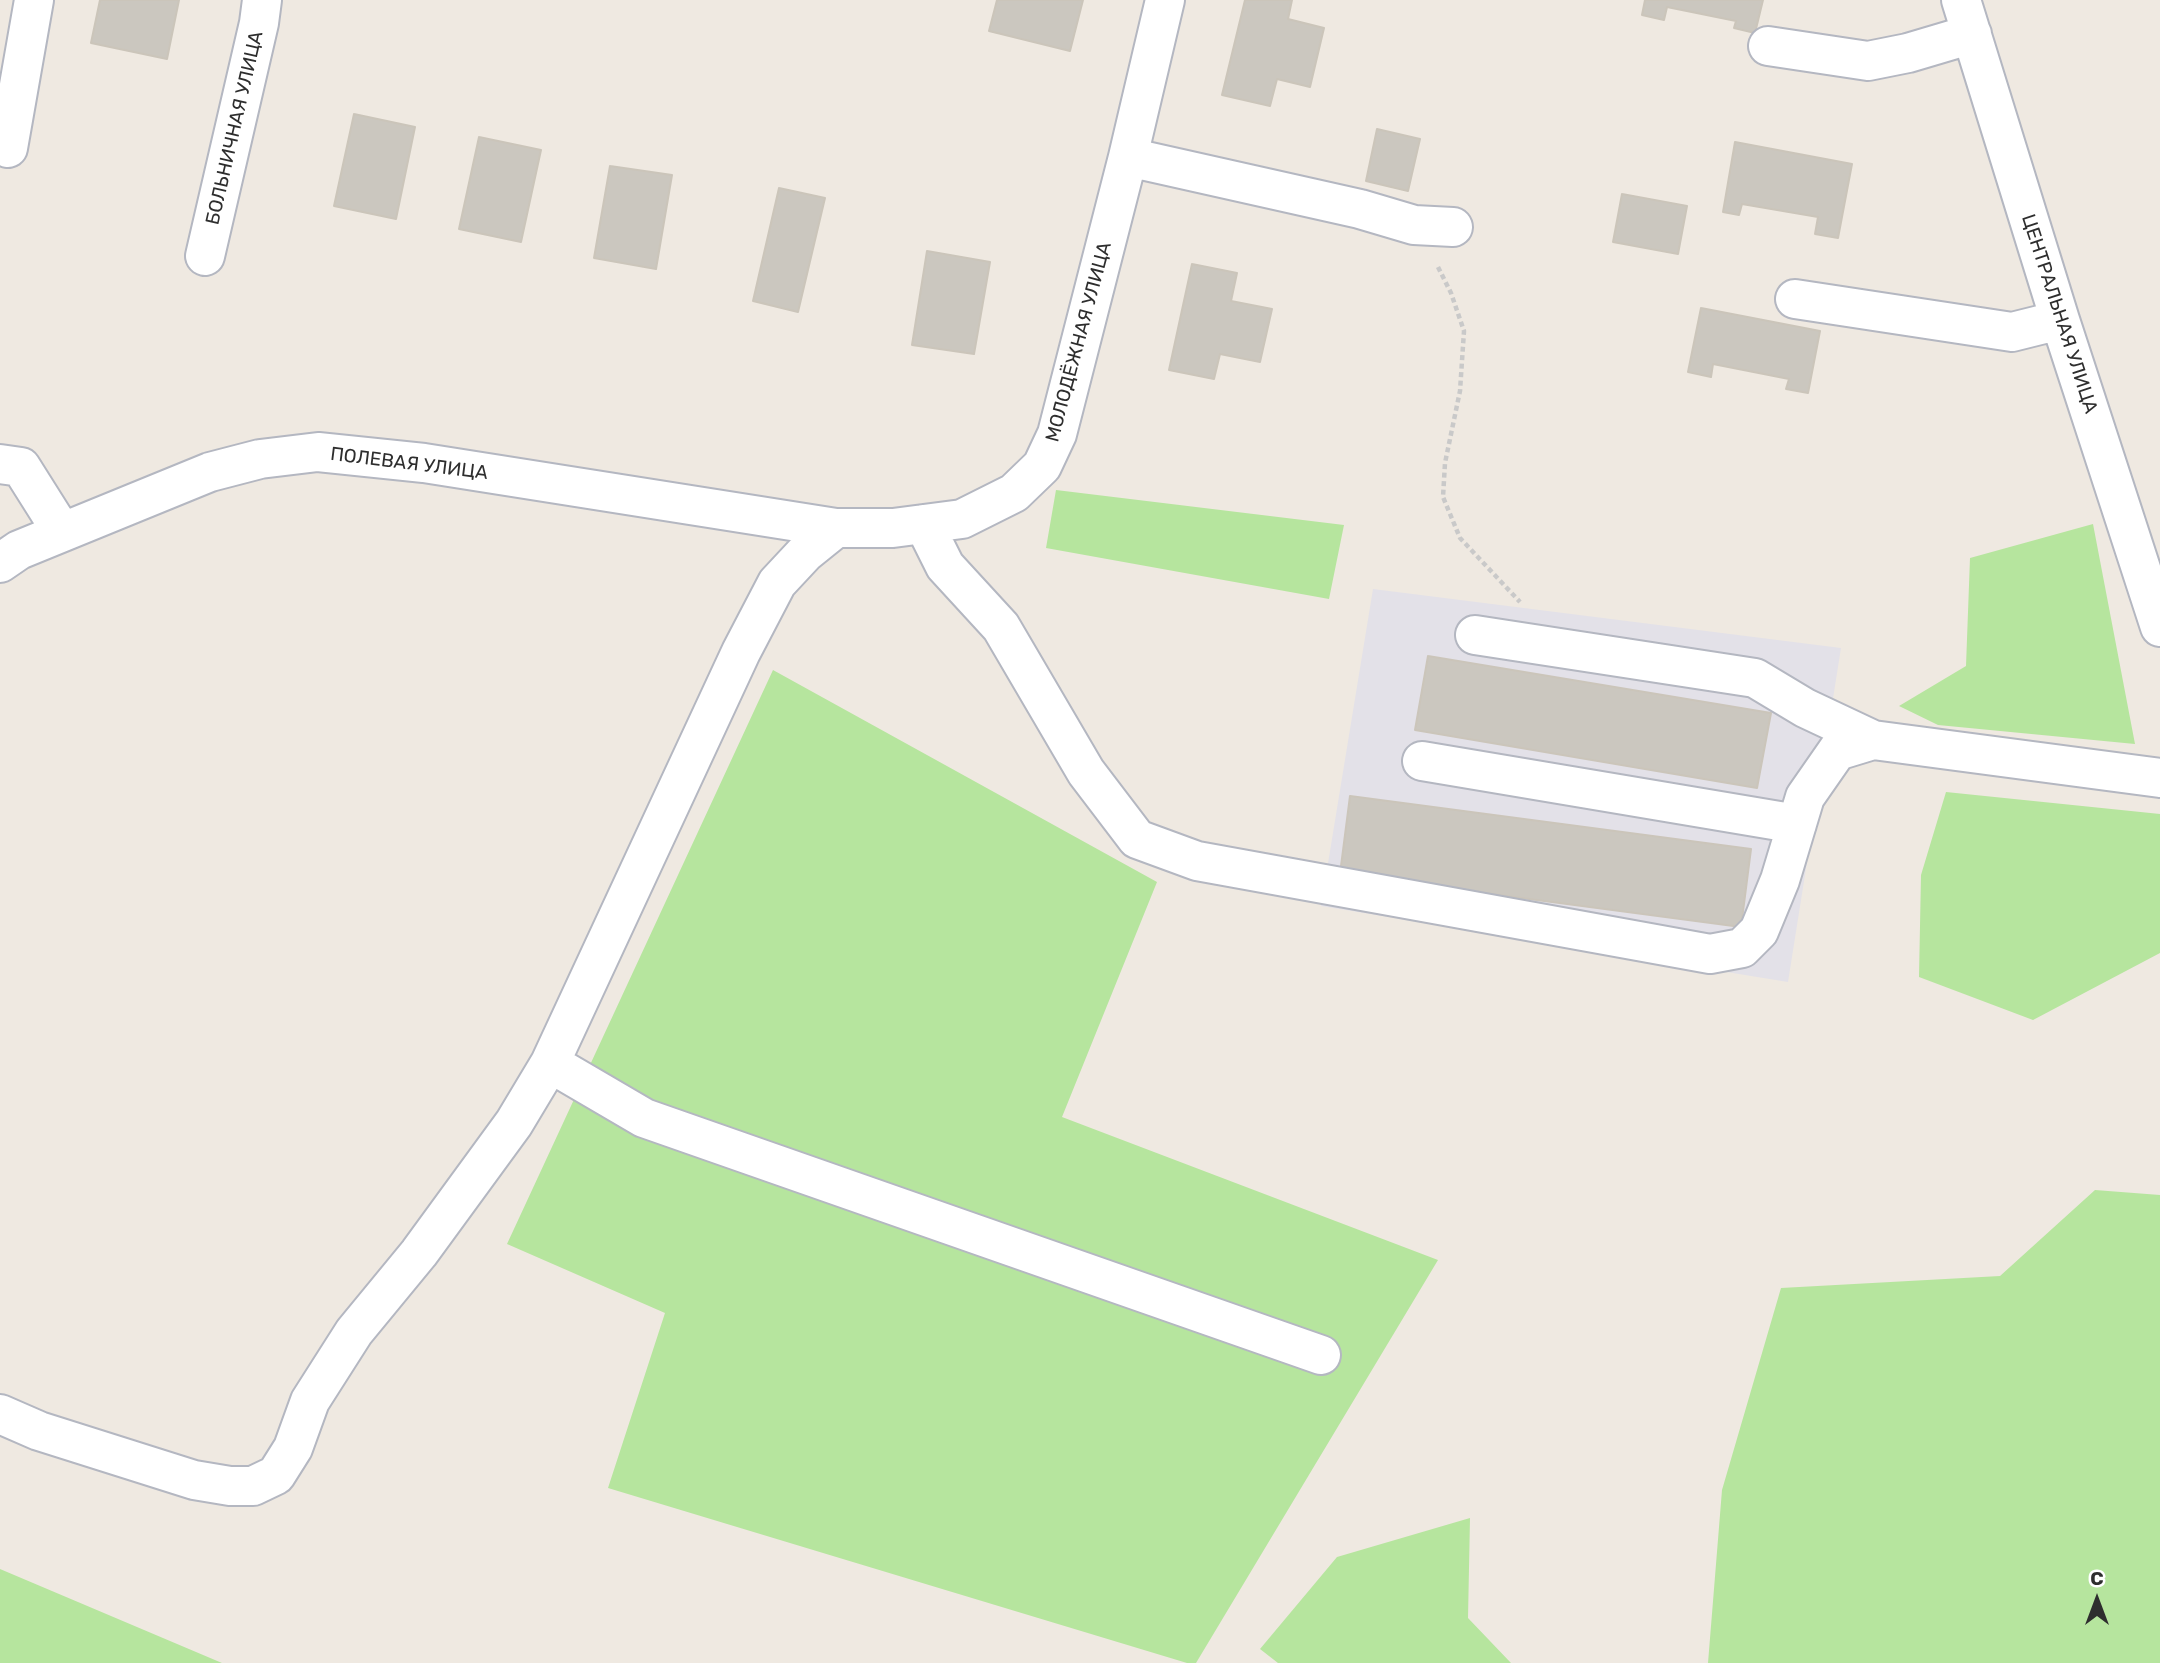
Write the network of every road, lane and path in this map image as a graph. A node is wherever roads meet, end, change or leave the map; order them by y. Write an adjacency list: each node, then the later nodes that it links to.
1 (34, 0): 6 (street)
2 (262, 0): 10 (street, БОЛЬНИЧНАЯ УЛИЦА)
3 (1165, 0): 7 (street, МОЛОДЁЖНАЯ УЛИЦА)
4 (1966, 17): 5 (street); 12 (street, ЦЕНТРАЛЬНАЯ УЛИЦА)
5 (1768, 46)
6 (8, 148)
7 (1128, 157): 8 (street); 14 (street, МОЛОДЁЖНАЯ УЛИЦА)
8 (1413, 225): 9 (street); 20 (path)
9 (1453, 227)
10 (205, 256)
11 (1794, 299): 12 (street)
12 (2060, 320): 18 (street, ЦЕНТРАЛЬНАЯ УЛИЦА)
13 (0, 464): 16 (street)
14 (924, 524): 15 (street, МОЛОДЁЖНАЯ УЛИЦА); 24 (street)
15 (836, 528): 16 (street, ПОЛЕВАЯ УЛИЦА); 25 (street)
16 (62, 532): 17 (street, ПОЛЕВАЯ УЛИЦА)
17 (0, 563)
18 (2160, 627)
19 (1475, 635): 20 (street)
20 (1544, 645): 21 (street)
21 (1873, 740): 23 (street); 24 (street)
22 (1422, 761): 24 (street)
23 (2160, 778)
24 (1797, 824)
25 (550, 1062): 26 (street); 27 (street)
26 (1321, 1354)
27 (0, 1414)

